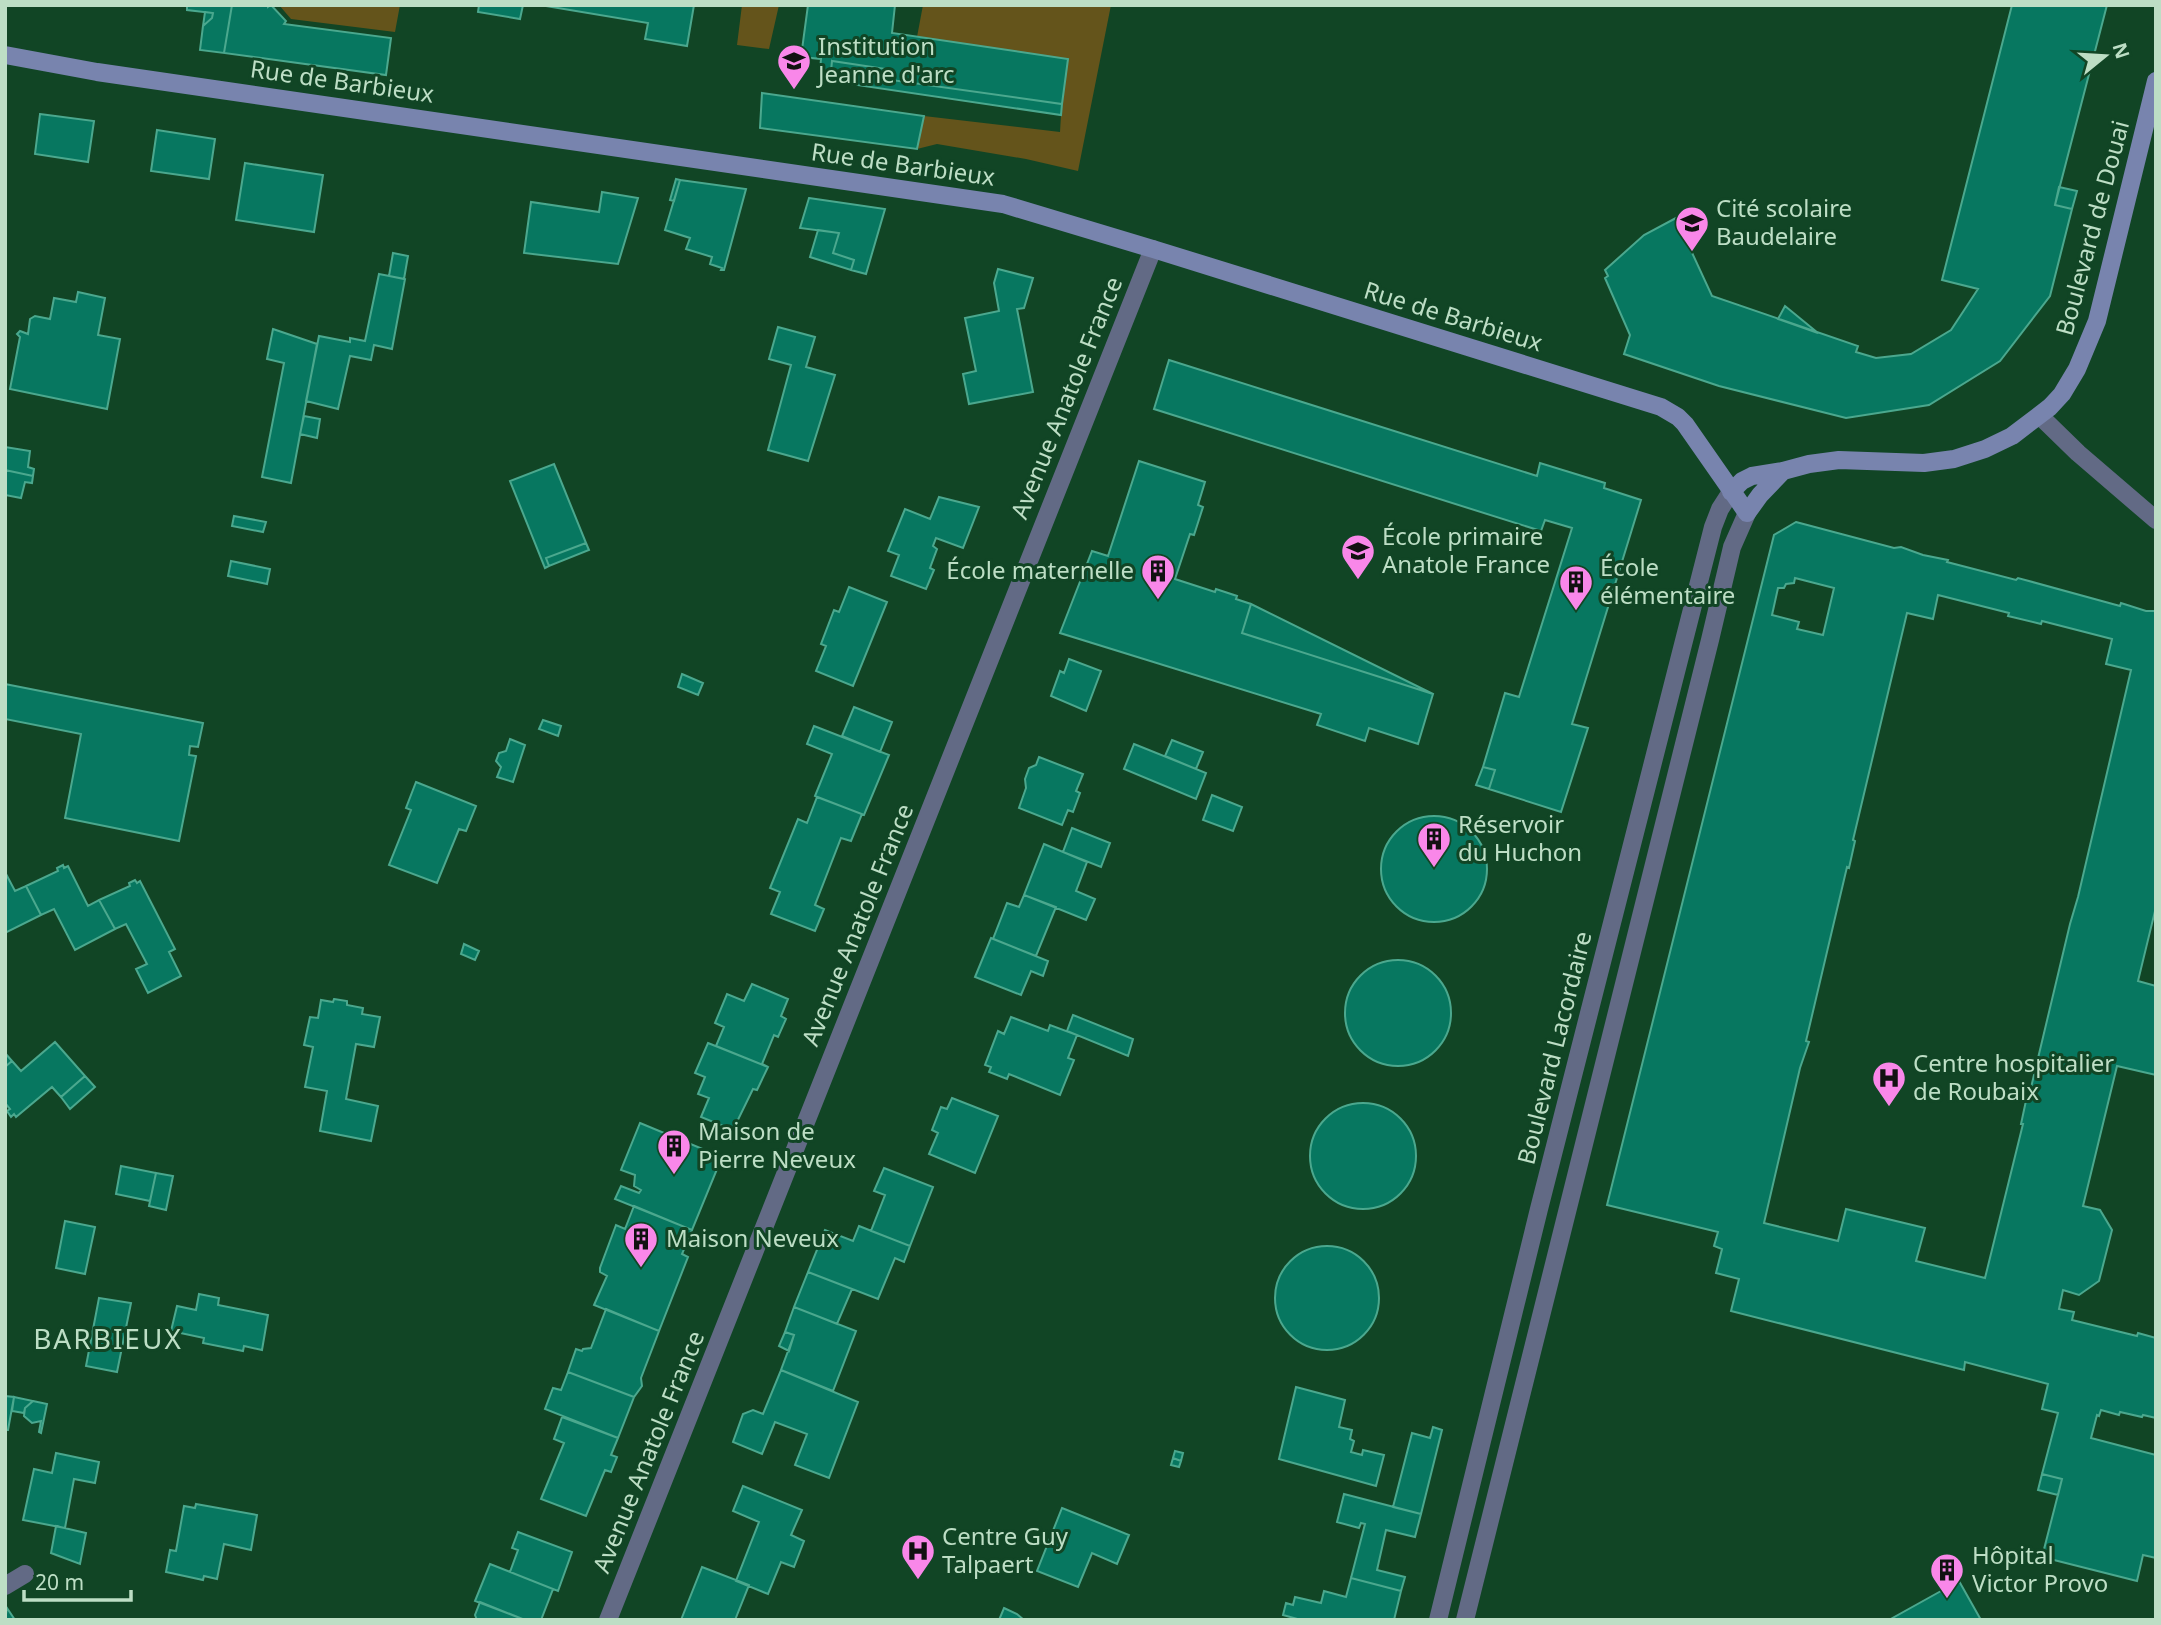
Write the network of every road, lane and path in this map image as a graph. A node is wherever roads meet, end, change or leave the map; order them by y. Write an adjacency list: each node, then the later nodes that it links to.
1 (5, 55): 3 (main road, Rue de Barbieux)
2 (2156, 81): 4 (main road, Boulevard de Douai)
3 (1153, 249): 6 (main road, Rue de Barbieux); 11 (street, Avenue Anatole France)
4 (2040, 416): 5 (main road); 8 (street)
5 (1783, 471): 6 (main road); 7 (main road)
6 (1731, 492): 7 (main road, Rue de Barbieux); 12 (street, Boulevard Lacordaire)
7 (1747, 513): 13 (street, Boulevard Lacordaire)
8 (2156, 520)
9 (25, 1574): 10 (street)
10 (5, 1586)
11 (608, 1620)
12 (1438, 1620)
13 (1465, 1620)

